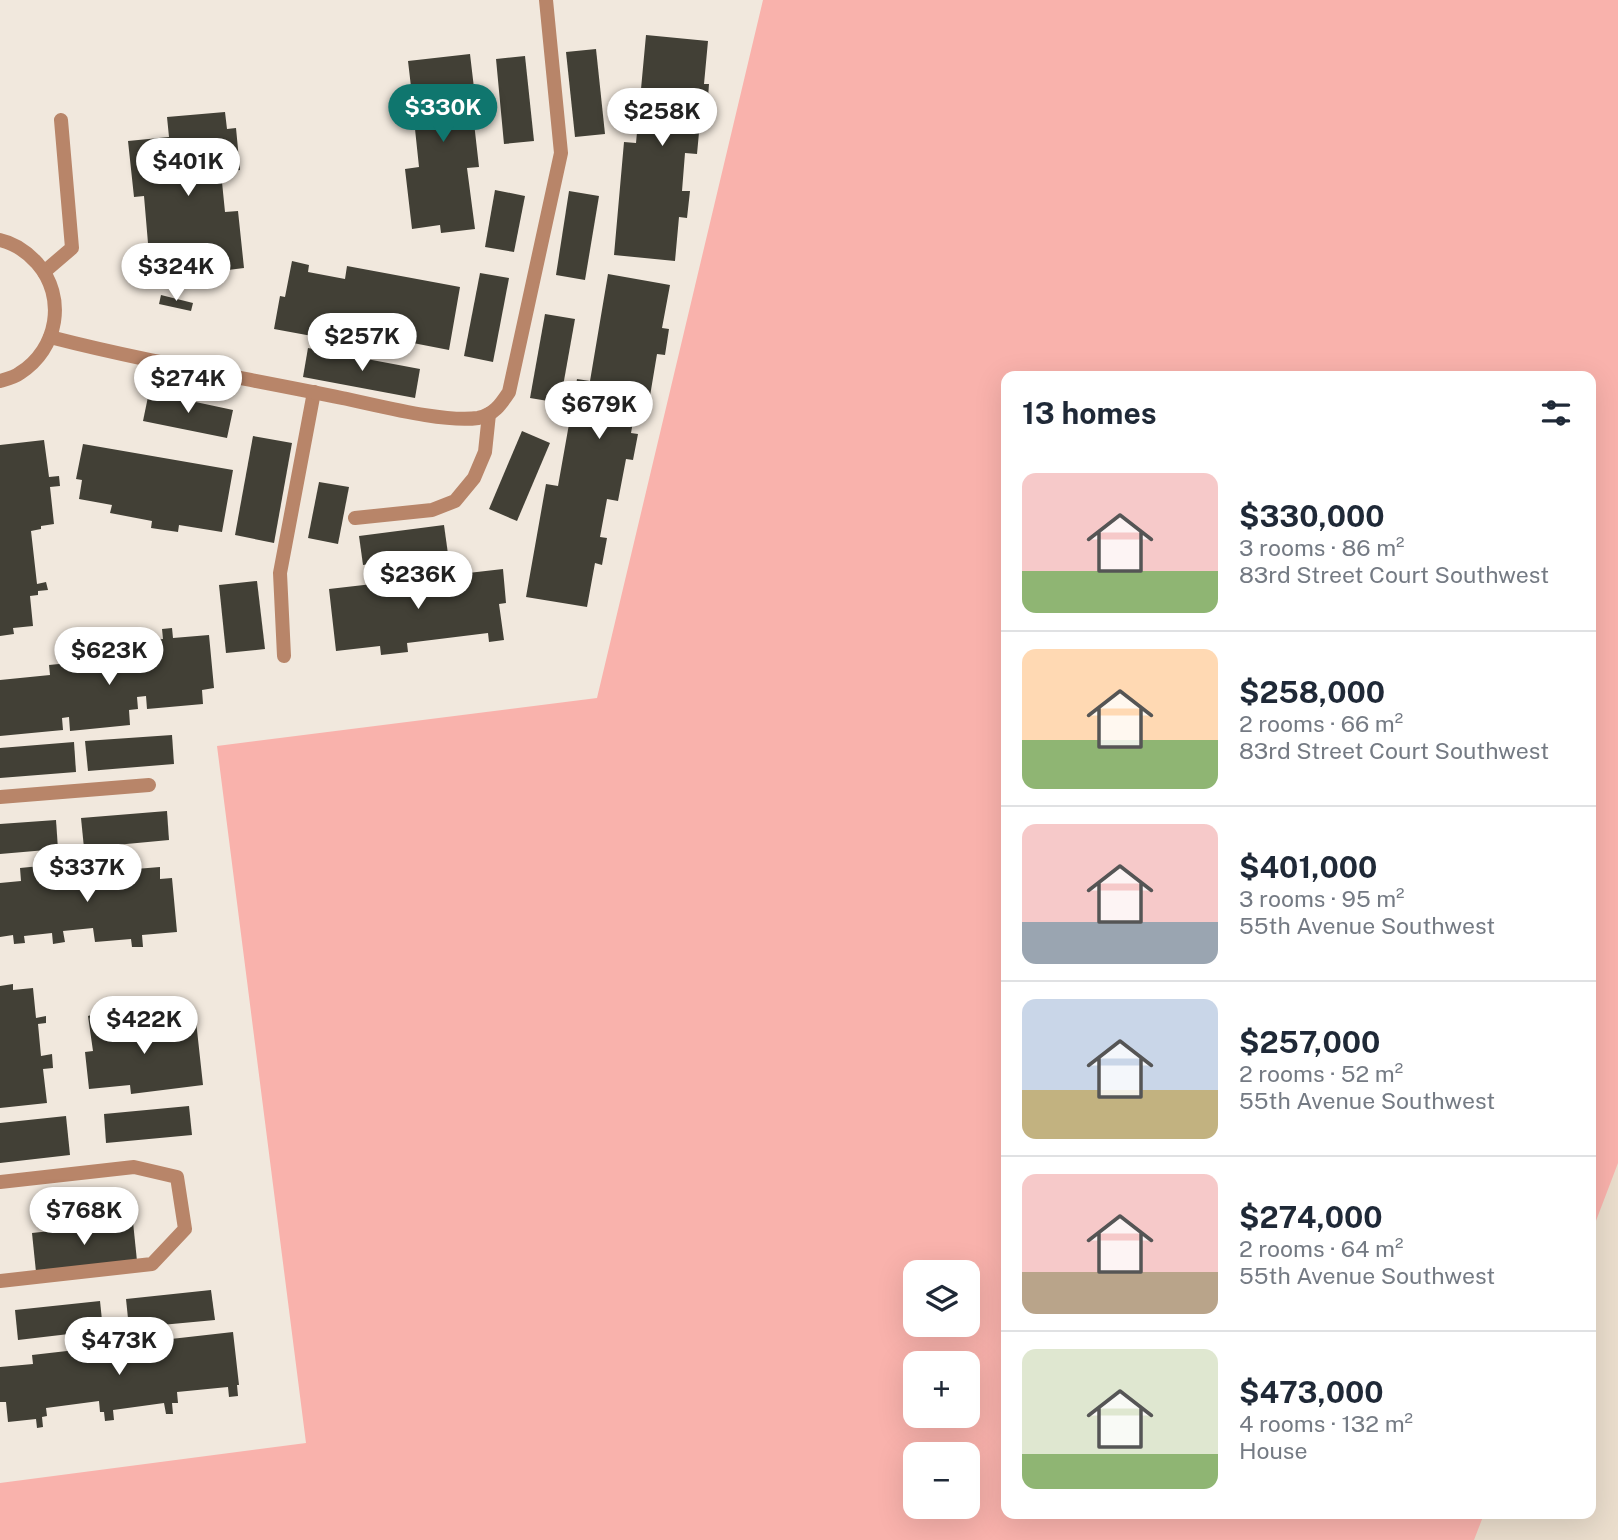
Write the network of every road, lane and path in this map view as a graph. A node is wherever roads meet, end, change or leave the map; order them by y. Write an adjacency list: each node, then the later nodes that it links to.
1 (546, 0): 8 (street)
2 (61, 120): 4 (street)
3 (0, 240): 4 (street)
4 (44, 272): 5 (street)
5 (50, 337): 6 (street); 7 (street)
6 (0, 381)
7 (314, 392): 8 (street); 10 (street)
8 (489, 414): 9 (street)
9 (355, 518)
10 (284, 656)
11 (149, 785): 12 (street)
12 (0, 797)
13 (0, 1182): 14 (street)
14 (0, 1281)

